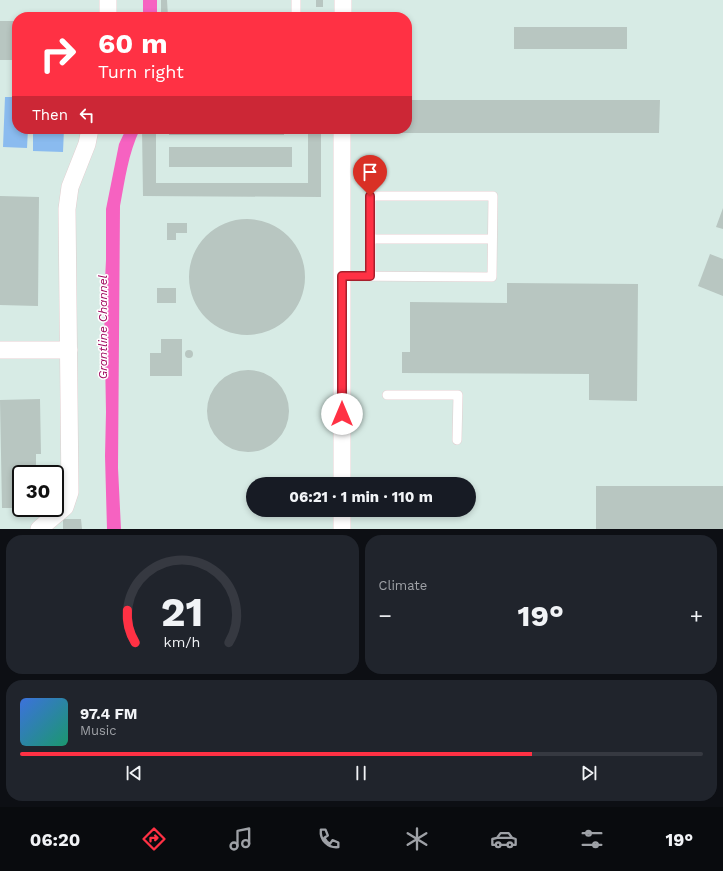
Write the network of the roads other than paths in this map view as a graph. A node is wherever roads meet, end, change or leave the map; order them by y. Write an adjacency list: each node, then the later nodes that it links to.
1 (108, 0): 4 (street)
2 (296, 0): 5 (lane)
3 (343, 0): 6 (street)
4 (108, 12)
5 (296, 12)
6 (343, 12)
7 (89, 134): 14 (street)
8 (342, 134): 11 (street)
9 (370, 239): 10 (lane); 10 (lane); 12 (lane)
10 (492, 239): 12 (lane)
11 (342, 276): 12 (lane); 17 (street)
12 (370, 276)
13 (0, 350): 14 (street)
14 (68, 350): 19 (street)
15 (387, 395): 16 (lane)
16 (457, 440)
17 (342, 477)
18 (342, 517): 20 (street)
19 (39, 529)
20 (342, 529)

